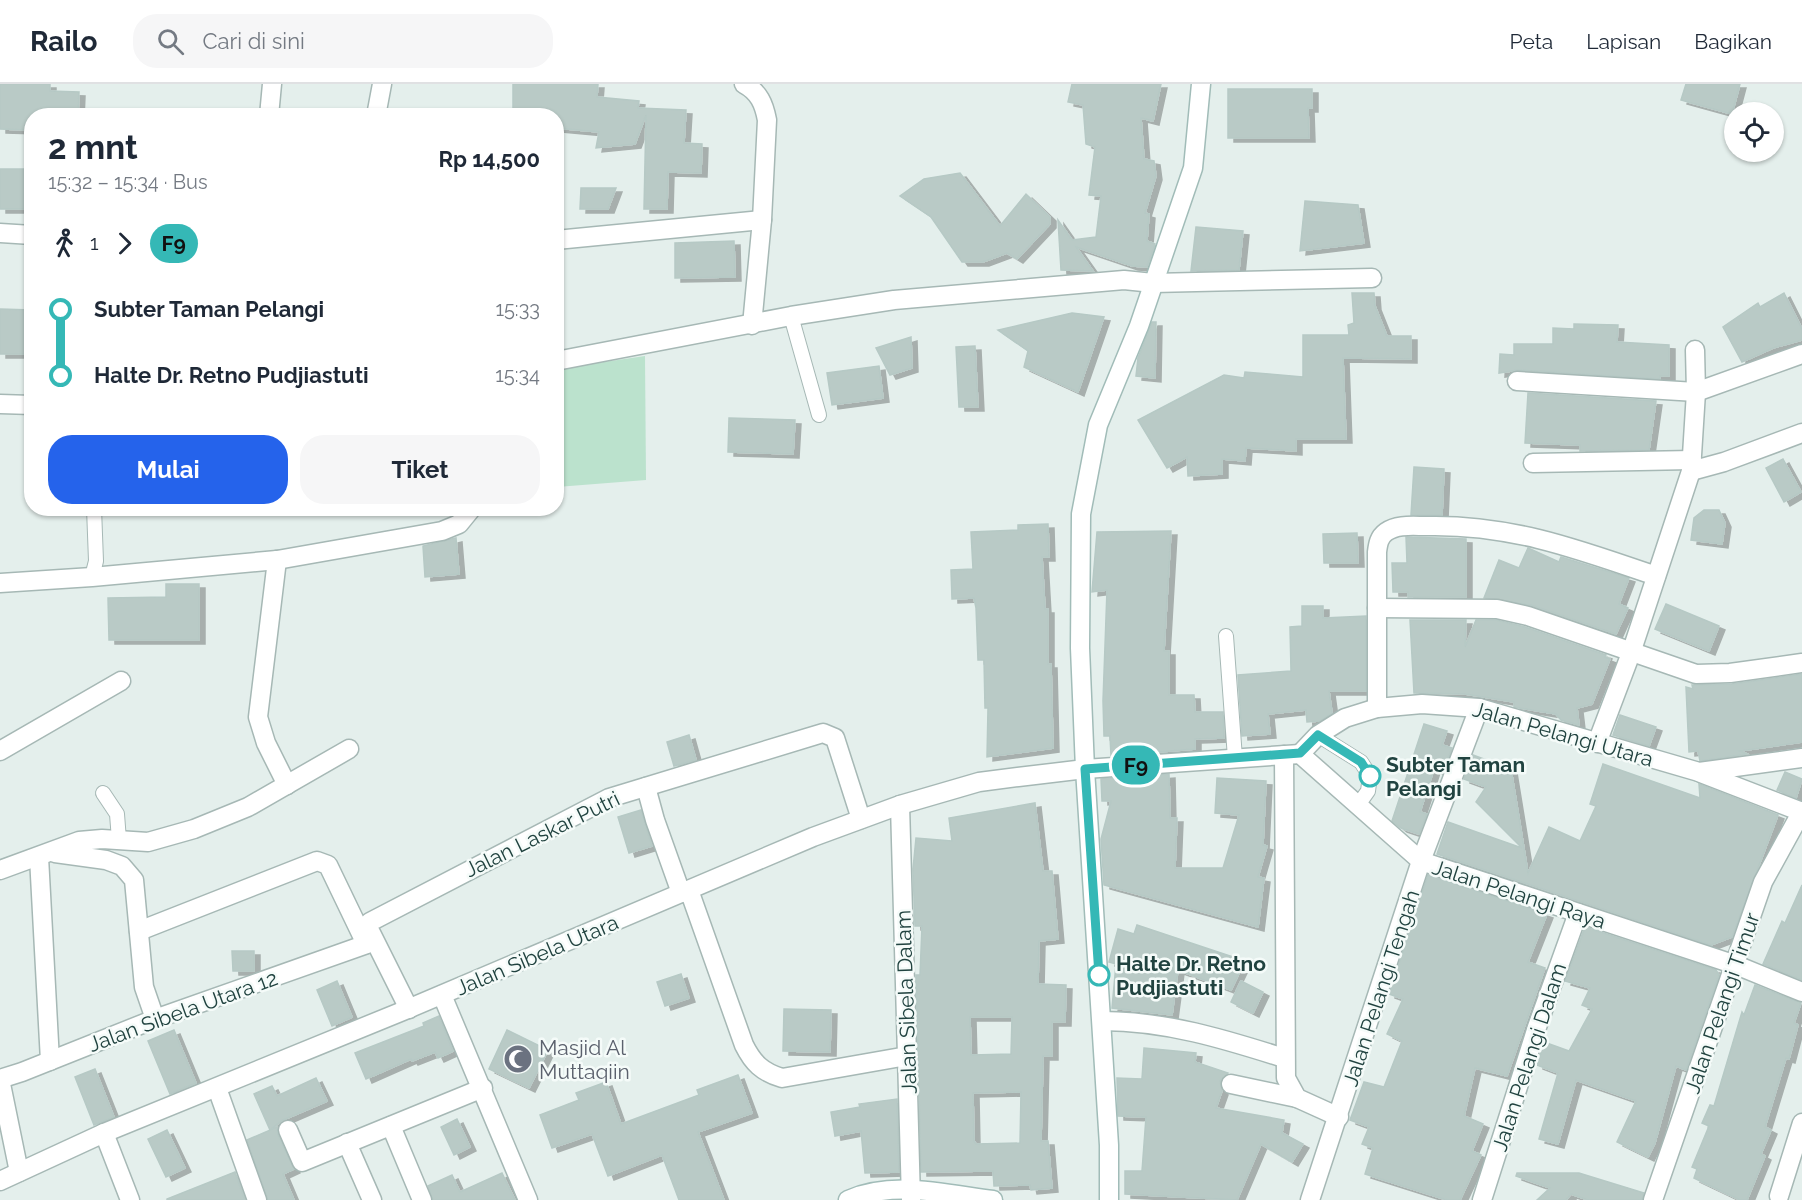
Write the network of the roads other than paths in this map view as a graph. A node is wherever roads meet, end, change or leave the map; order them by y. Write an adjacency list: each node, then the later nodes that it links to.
1 (272, 84): 5 (street)
2 (382, 84): 6 (street)
3 (744, 84): 7 (street)
4 (1202, 84): 12 (street)
5 (270, 108)
6 (378, 108)
7 (762, 220): 10 (street); 14 (street)
8 (0, 232): 9 (street)
9 (24, 234)
10 (564, 239)
11 (1372, 278): 12 (street)
12 (1153, 284): 13 (street); 46 (street)
13 (791, 316): 14 (street); 22 (lane)
14 (753, 325): 17 (street)
15 (1695, 350): 19 (street)
16 (1802, 354): 19 (street)
17 (564, 360)
18 (1517, 381): 19 (street)
19 (1696, 392): 25 (street)
20 (0, 404): 21 (street)
21 (24, 405)
22 (819, 415)
23 (1802, 433): 25 (street)
24 (1533, 463): 25 (street)
25 (1692, 466): 29 (street)
26 (94, 516): 30 (lane)
27 (466, 516): 28 (street)
28 (277, 560): 30 (street); 48 (street)
29 (1656, 576): 32 (street); 34 (street)
30 (92, 577): 31 (street)
31 (0, 583)
32 (1377, 608): 34 (street); 37 (street)
33 (1226, 636): 44 (lane)
34 (1631, 653): 35 (street); 40 (street)
35 (1802, 663)
36 (121, 681): 42 (street)
37 (1377, 708): 38 (street, Jalan Pelangi Utara); 39 (street, Jalan Pelangi Utara)
38 (1479, 708): 40 (street, Jalan Pelangi Utara); 57 (street, Jalan Pelangi Tengah)
39 (1318, 735): 43 (street, Jalan Pelangi Utara); 52 (lane)
40 (1597, 743): 47 (street, Jalan Pelangi Utara)
41 (350, 749): 48 (street)
42 (0, 751)
43 (1292, 754): 44 (street); 52 (street, Jalan Pelangi Raya); 70 (street)
44 (1235, 758): 46 (street)
45 (1802, 758): 47 (street, Jalan Pelangi Utara)
46 (1085, 769): 51 (street, Jalan Sibela Utara); 68 (street)
47 (1699, 772): 53 (street)
48 (287, 785): 55 (street)
49 (646, 787): 54 (street, Jalan Laskar Putri); 59 (street); 66 (street, Jalan Laskar Putri)
50 (103, 793): 55 (lane)
51 (900, 805): 54 (street, Jalan Sibela Utara); 69 (street, Jalan Sibela Dalam)
52 (1358, 805): 57 (street, Jalan Pelangi Raya)
53 (1802, 811): 63 (street, Jalan Pelangi Timur)
54 (861, 819): 59 (street, Jalan Sibela Utara)
55 (119, 840): 56 (street)
56 (43, 855): 58 (street); 61 (street); 71 (street)
57 (1421, 861): 60 (street, Jalan Pelangi Raya); 77 (street, Jalan Pelangi Tengah)
58 (0, 870)
59 (685, 892): 65 (street, Jalan Sibela Utara); 69 (street)
60 (1578, 913): 63 (street, Jalan Pelangi Raya); 96 (street, Jalan Pelangi Dalam)
61 (139, 930): 62 (street); 67 (street)
62 (367, 944): 66 (street); 67 (street, Jalan Sibela Utara 12)
63 (1736, 965): 64 (street, Jalan Pelangi Raya); 97 (street, Jalan Pelangi Timur)
64 (1802, 992)
65 (442, 995): 66 (street, Jalan Sibela Utara); 75 (street)
66 (406, 1010): 74 (street, Jalan Sibela Utara)
67 (154, 1019): 71 (street, Jalan Sibela Utara 12)
68 (1102, 1021): 70 (street); 94 (street)
69 (907, 1056): 85 (street, Jalan Sibela Dalam)
70 (1284, 1058): 76 (street)
71 (50, 1061): 72 (street, Jalan Sibela Utara 12)
72 (0, 1079): 83 (street)
73 (1231, 1084): 76 (street)
74 (217, 1088): 81 (street, Jalan Sibela Utara); 88 (street)
75 (483, 1088): 79 (street); 91 (street)
76 (1297, 1098): 77 (street)
77 (1339, 1117): 95 (street, Jalan Pelangi Tengah)
78 (1802, 1123): 86 (street)
79 (391, 1126): 82 (street); 90 (street)
80 (288, 1130): 82 (street)
81 (104, 1133): 83 (street, Jalan Sibela Utara); 87 (street)
82 (348, 1143): 89 (street)
83 (19, 1172): 84 (street, Jalan Sibela Utara)
84 (0, 1180)
85 (911, 1195): 92 (street); 93 (street)
86 (1779, 1196)
87 (130, 1200)
88 (257, 1200)
89 (372, 1200)
90 (422, 1200)
91 (528, 1200)
92 (848, 1200)
93 (993, 1200)
94 (1109, 1200)
95 (1310, 1200)
96 (1482, 1200)
97 (1653, 1200)

